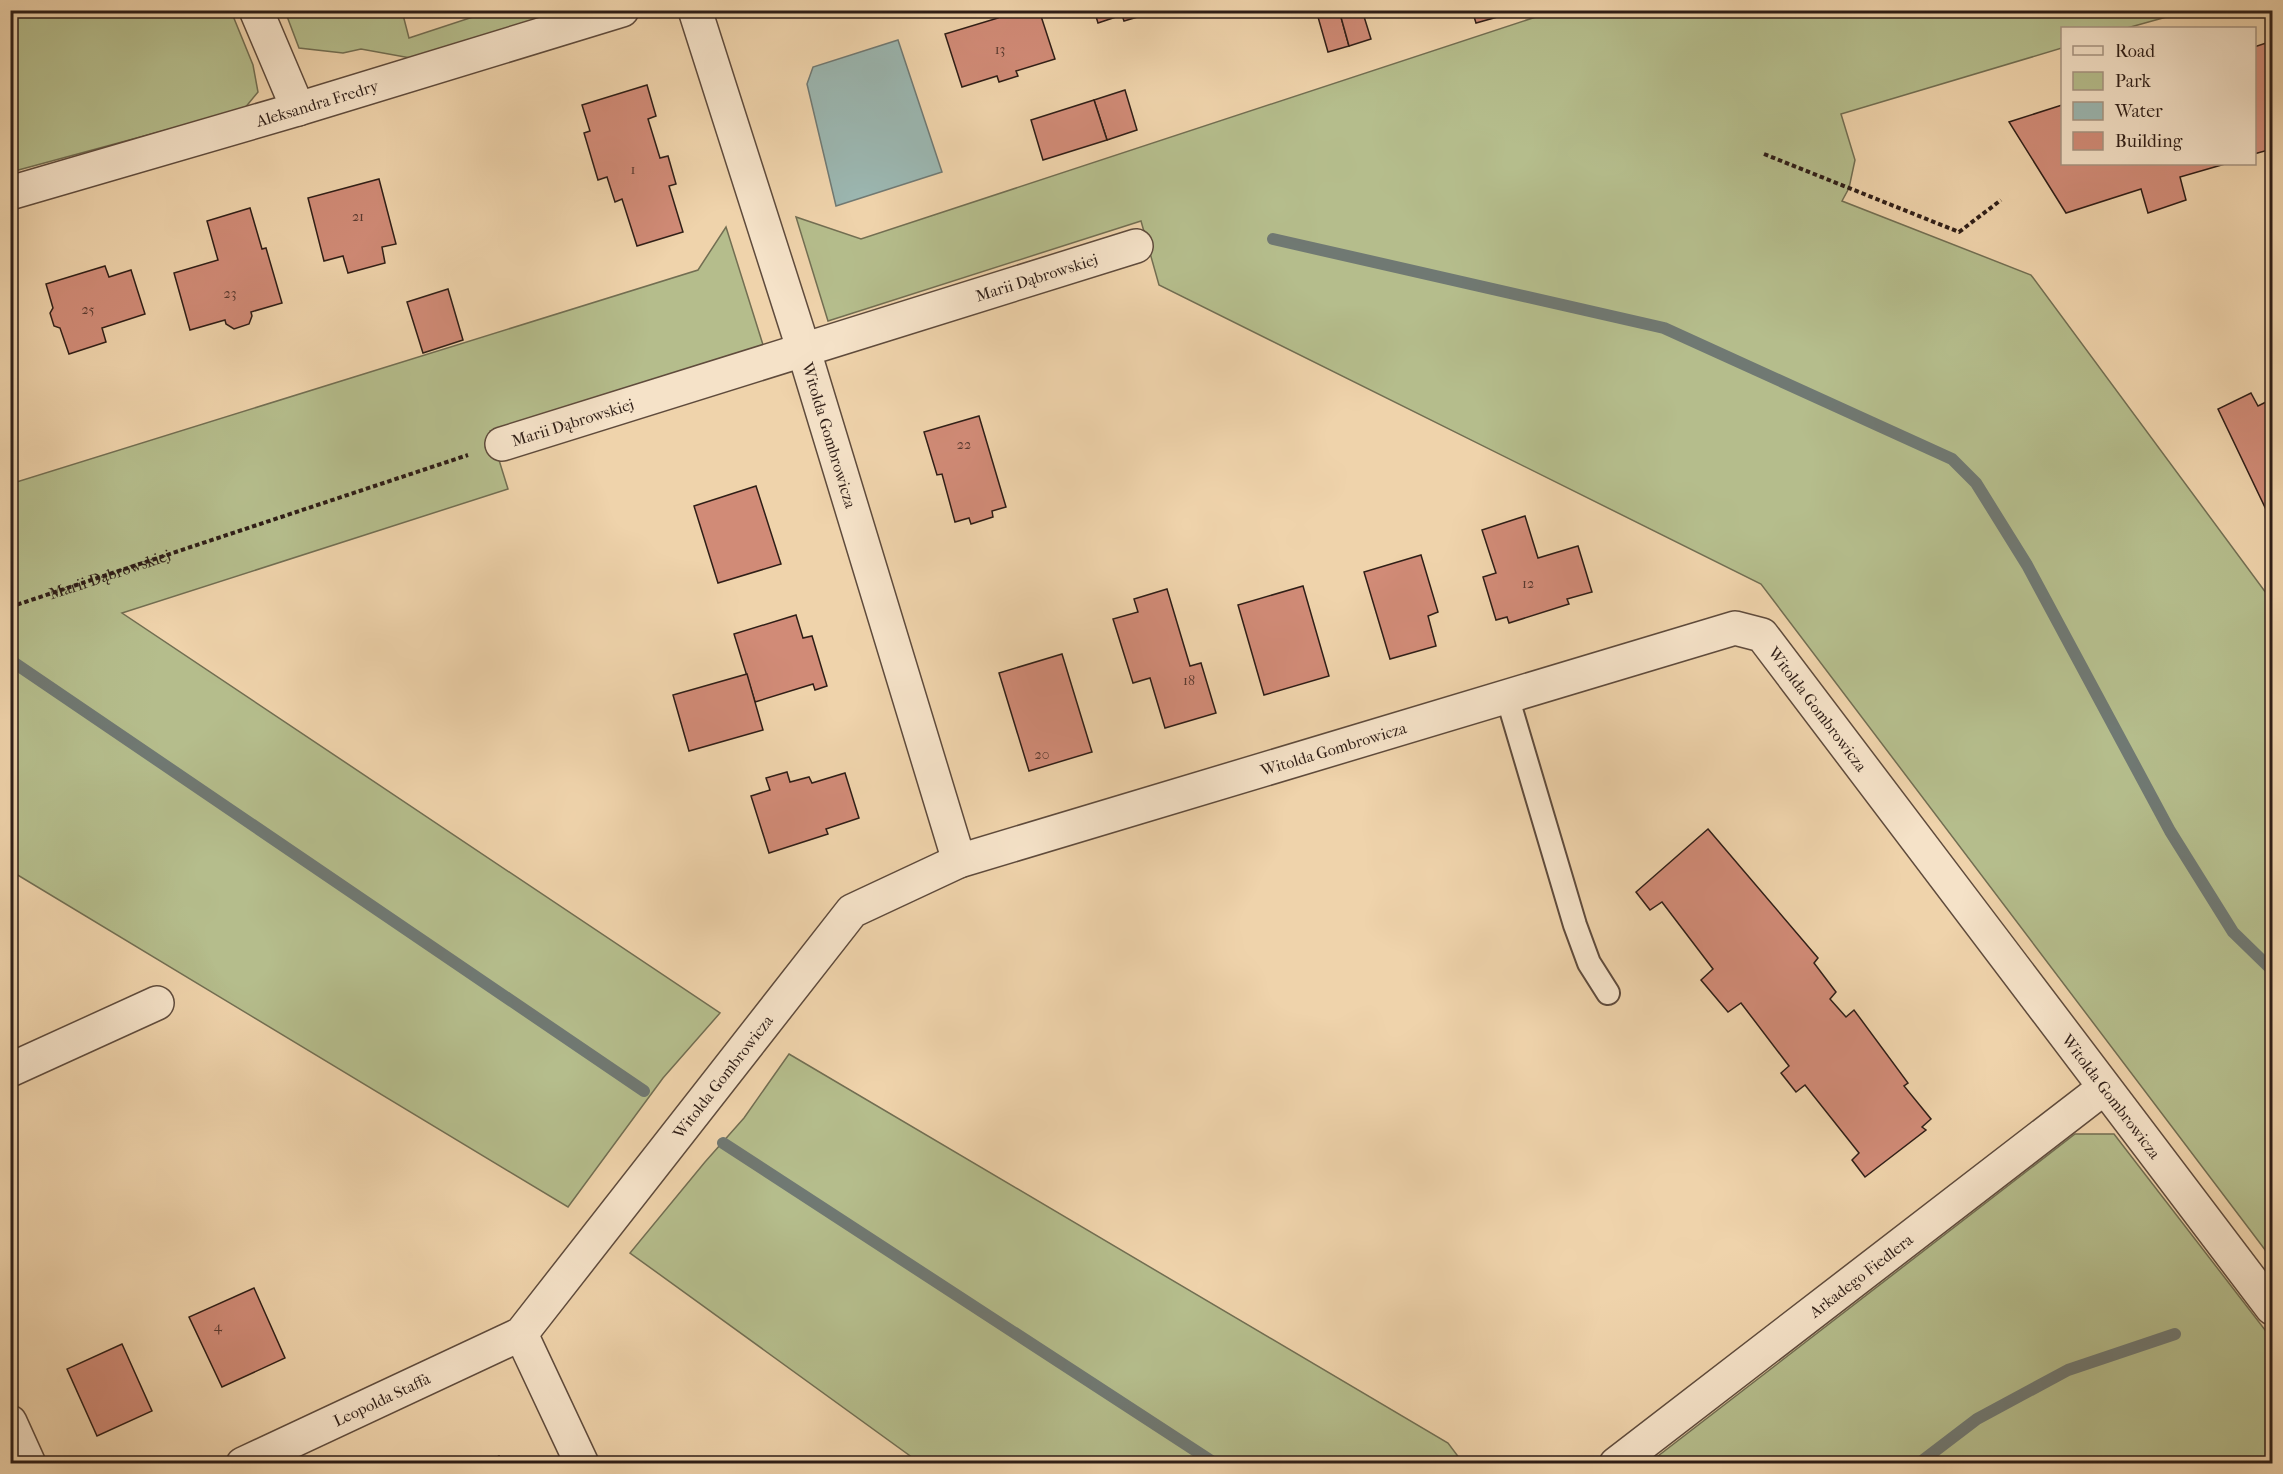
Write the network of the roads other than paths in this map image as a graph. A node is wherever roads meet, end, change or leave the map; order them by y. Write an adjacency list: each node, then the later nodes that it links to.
1 (256, 10): 4 (street)
2 (622, 10): 4 (street, Aleksandra Fredry)
3 (695, 10): 7 (street, Witolda Gombrowicza)
4 (298, 109): 5 (street, Aleksandra Fredry)
5 (10, 193)
6 (1136, 246): 7 (street, Marii Dąbrowskiej)
7 (804, 351): 8 (street, Marii Dąbrowskiej); 10 (street, Witolda Gombrowicza)
8 (502, 444)
9 (1507, 696): 10 (street, Witolda Gombrowicza); 11 (lane); 14 (street, Witolda Gombrowicza)
10 (958, 861): 16 (street, Witolda Gombrowicza)
11 (1608, 993)
12 (158, 1003): 13 (street)
13 (10, 1070)
14 (2104, 1088): 15 (street, Witolda Gombrowicza); 21 (street, Arkadego Fiedlera)
15 (2272, 1308)
16 (521, 1334): 19 (street, Leopolda Staffa); 20 (street)
17 (10, 1422): 18 (street)
18 (29, 1464)
19 (243, 1464)
20 (582, 1464)
21 (1616, 1464)

